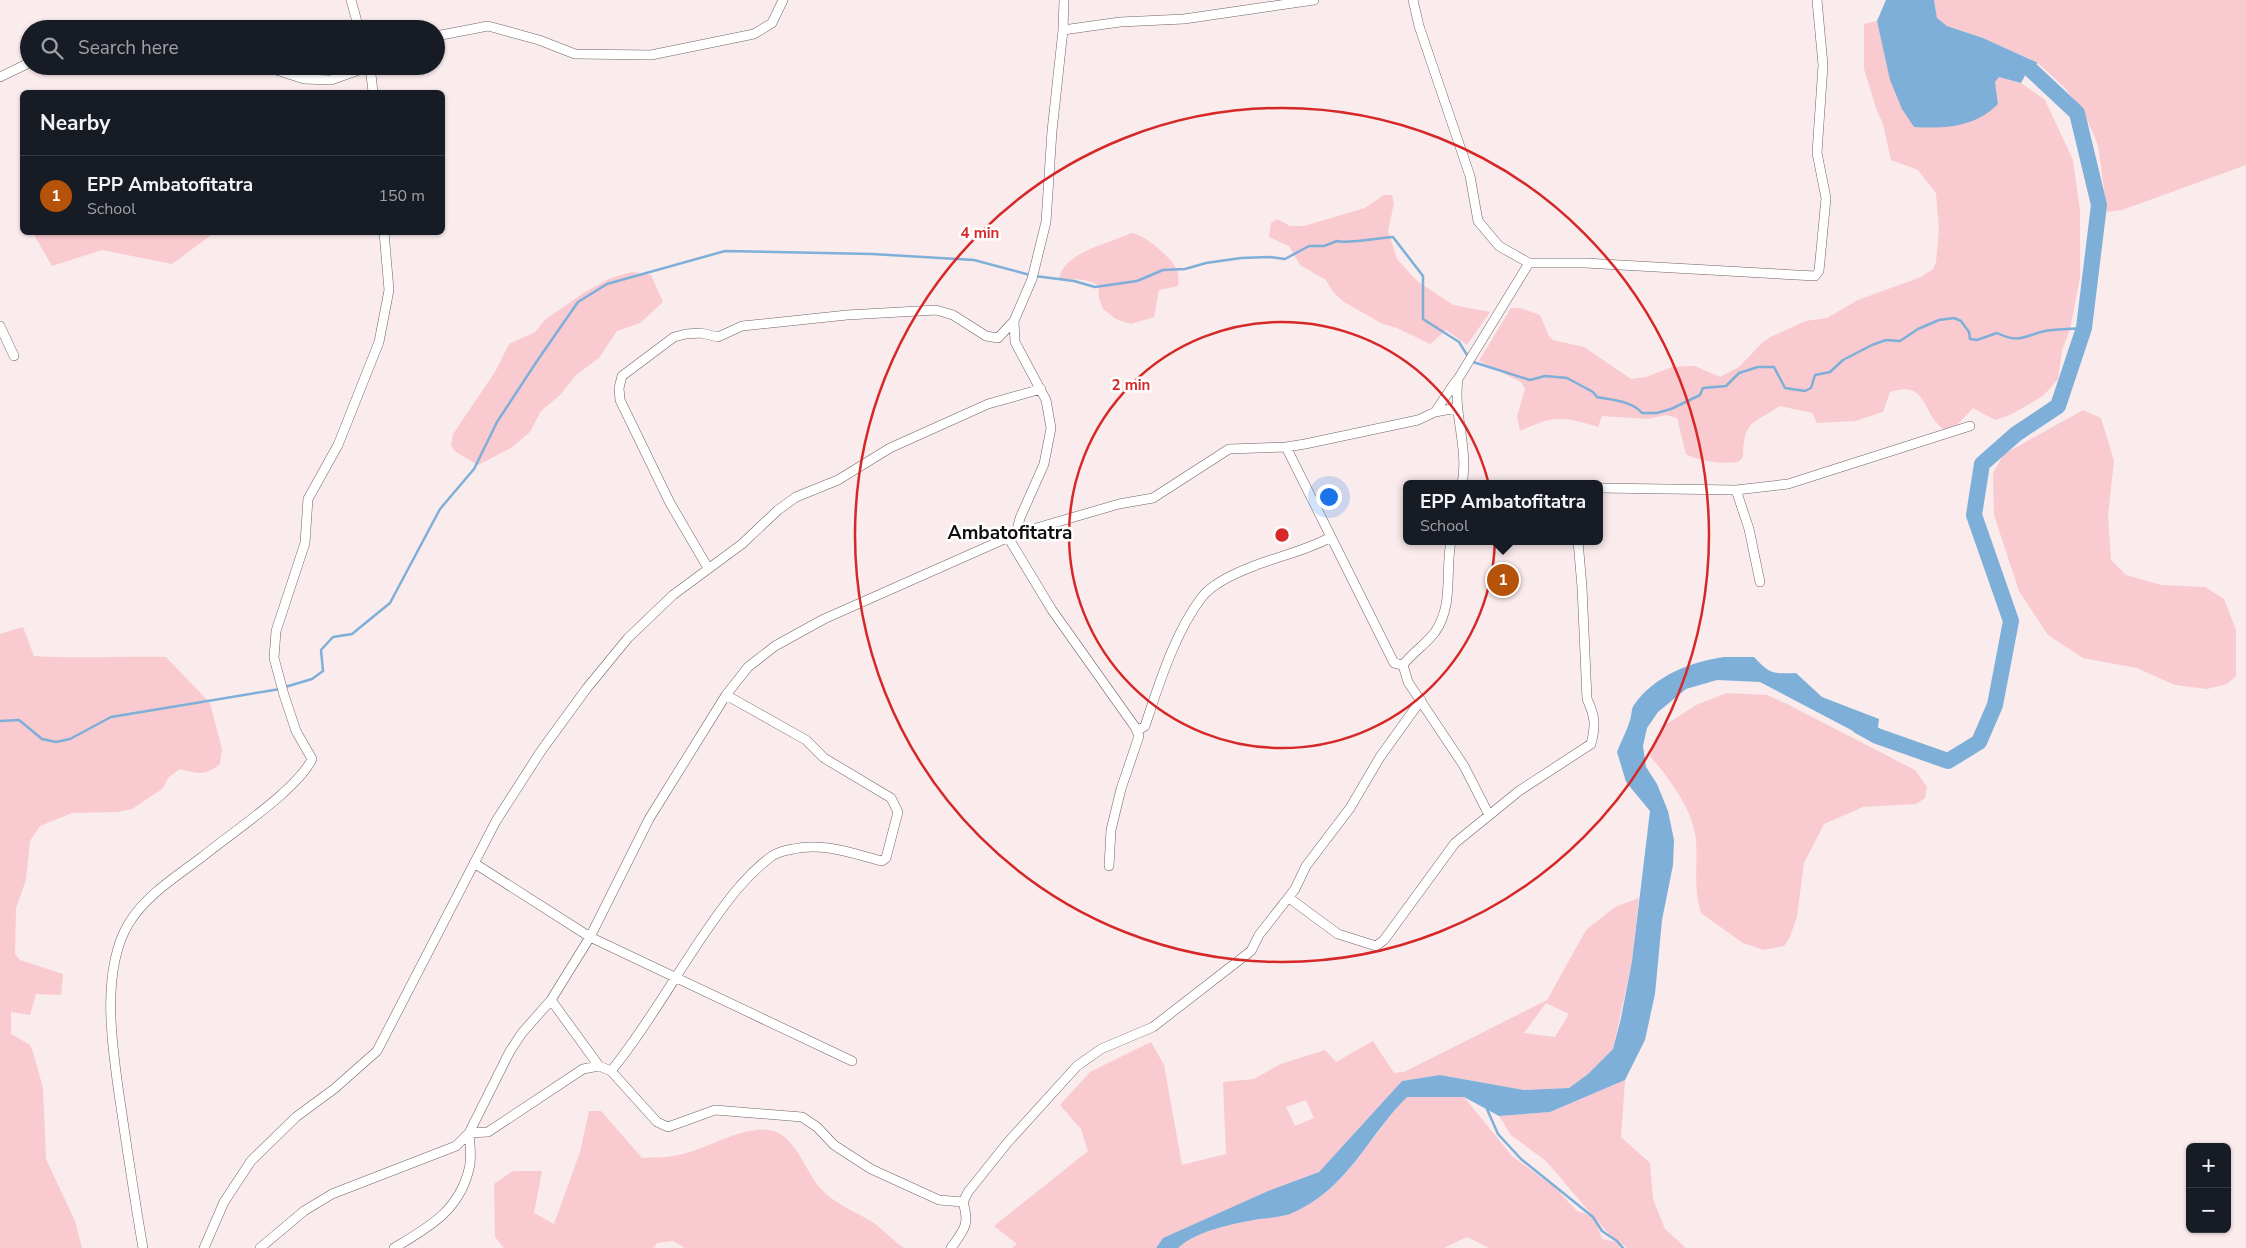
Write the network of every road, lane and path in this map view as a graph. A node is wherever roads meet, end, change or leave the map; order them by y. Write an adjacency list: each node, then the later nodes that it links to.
1 (351, 0): 7 (street)
2 (782, 0): 9 (street)
3 (1064, 0): 8 (street)
4 (1314, 0): 8 (street)
5 (1413, 0): 17 (street)
6 (1817, 0): 17 (street)
7 (357, 20)
8 (1063, 30): 18 (street)
9 (445, 34)
10 (20, 67): 14 (street)
11 (294, 75): 12 (street)
12 (345, 75)
13 (371, 75): 15 (street)
14 (0, 77)
15 (373, 90)
16 (384, 235): 52 (street)
17 (1529, 263): 21 (street)
18 (1014, 321): 22 (street); 34 (street)
19 (0, 326): 20 (street)
20 (14, 356)
21 (1458, 379): 23 (street); 24 (street)
22 (1041, 389): 30 (street); 34 (street)
23 (1457, 408): 24 (street); 27 (street)
24 (1435, 412): 26 (street)
25 (1970, 426): 29 (street)
26 (1286, 447): 30 (street); 31 (street)
27 (1462, 480)
28 (1603, 488): 29 (street)
29 (1736, 490): 35 (street)
30 (1012, 536): 37 (street); 39 (street)
31 (1329, 538): 36 (street); 39 (street)
32 (1450, 545): 36 (street)
33 (1578, 545): 40 (street)
34 (708, 568): 41 (street)
35 (1760, 582)
36 (1402, 665): 38 (street)
37 (726, 695): 44 (street); 45 (street)
38 (1421, 700): 40 (street); 43 (street)
39 (1137, 731): 42 (street)
40 (1490, 815): 43 (street)
41 (474, 863): 44 (street); 53 (street)
42 (1109, 866)
43 (1289, 898): 51 (street)
44 (590, 937): 45 (street); 46 (street)
45 (675, 976): 47 (street); 49 (street)
46 (551, 1000): 48 (street); 50 (street)
47 (852, 1061)
48 (599, 1066): 49 (street); 50 (street)
49 (611, 1071): 51 (street)
50 (469, 1134): 54 (street); 55 (street)
51 (963, 1202): 56 (street)
52 (143, 1248)
53 (204, 1248)
54 (260, 1248)
55 (394, 1248)
56 (951, 1248)

